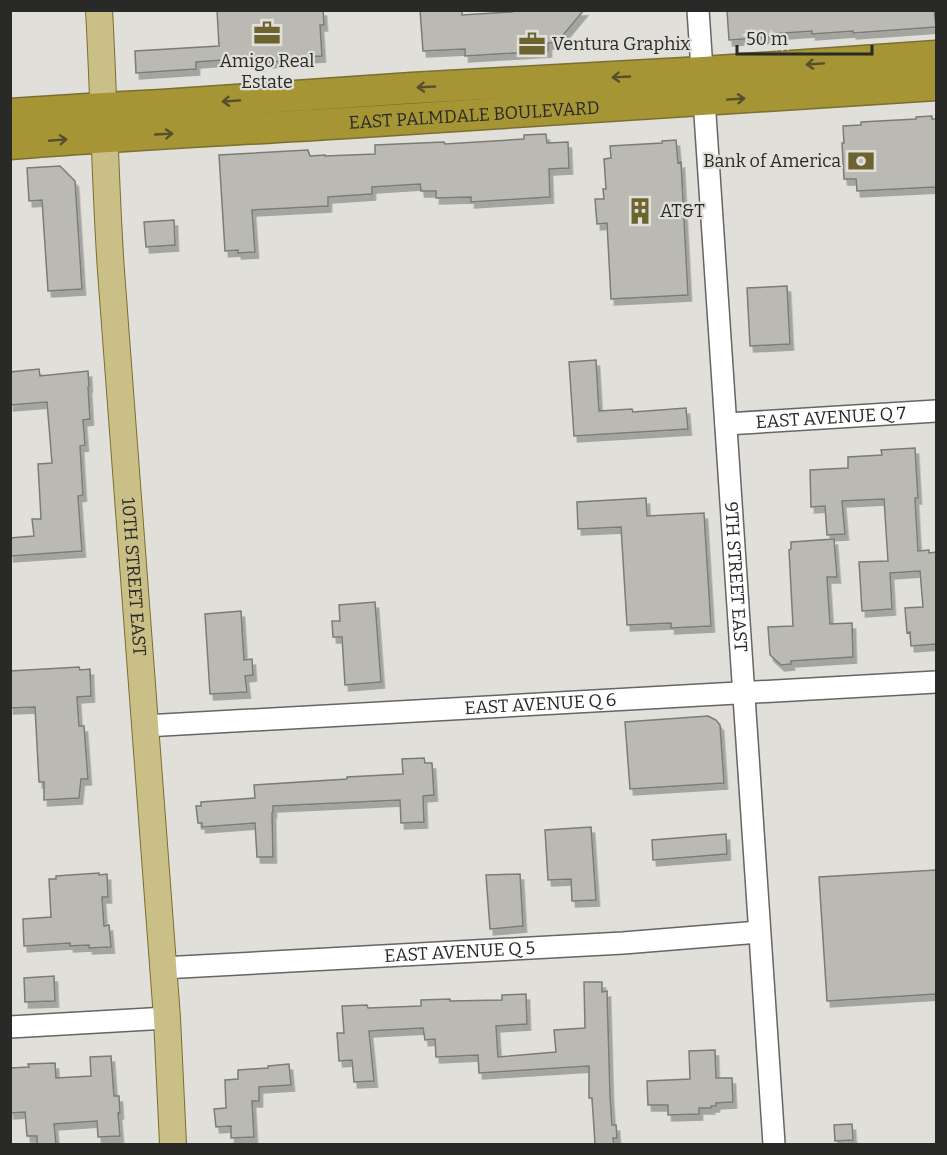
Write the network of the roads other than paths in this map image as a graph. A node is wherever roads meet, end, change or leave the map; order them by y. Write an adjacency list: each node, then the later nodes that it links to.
1 (99, 10): 7 (main road, 10TH STREET EAST)
2 (698, 10): 5 (street, 9TH STREET EAST)
3 (936, 56): 5 (highway, EAST PALMDALE BOULEVARD, one-way to 5)
4 (936, 85): 5 (highway, EAST PALMDALE BOULEVARD, one-way to 4)
5 (704, 87): 7 (highway, EAST PALMDALE BOULEVARD); 10 (street, 9TH STREET EAST)
6 (10, 114): 7 (highway, EAST PALMDALE BOULEVARD)
7 (105, 122): 8 (highway, EAST PALMDALE BOULEVARD, one-way to 7); 13 (main road, 10TH STREET EAST)
8 (10, 144)
9 (936, 411): 10 (street, EAST AVENUE Q 7)
10 (726, 424): 12 (street, 9TH STREET EAST)
11 (936, 682): 12 (street, EAST AVENUE Q 6)
12 (744, 692): 13 (street, EAST AVENUE Q 6); 14 (street, 9TH STREET EAST)
13 (145, 726): 15 (main road, 10TH STREET EAST)
14 (759, 932): 15 (street, EAST AVENUE Q 5); 19 (street, 9TH STREET EAST)
15 (162, 968): 16 (main road, 10TH STREET EAST)
16 (167, 1018): 17 (street); 18 (main road, 10TH STREET EAST)
17 (10, 1028)
18 (173, 1144)
19 (774, 1144)

